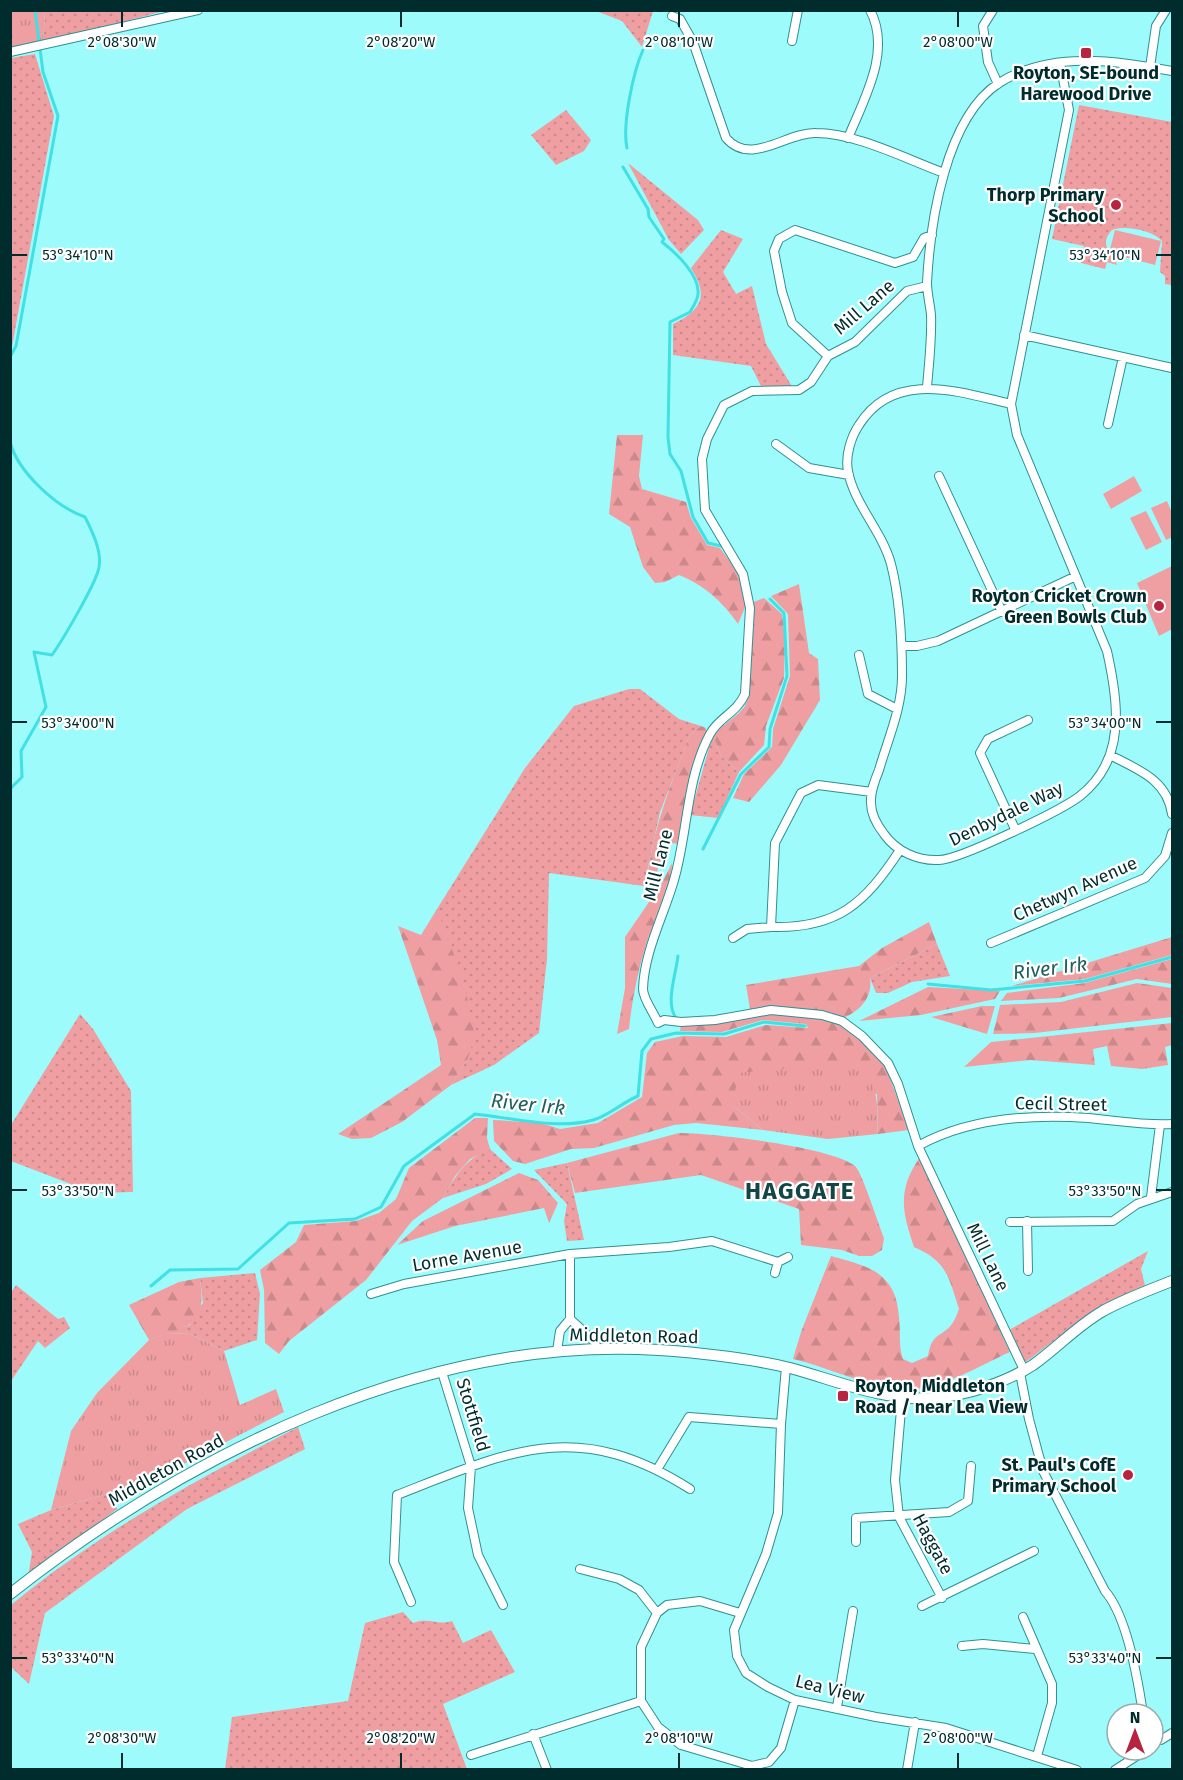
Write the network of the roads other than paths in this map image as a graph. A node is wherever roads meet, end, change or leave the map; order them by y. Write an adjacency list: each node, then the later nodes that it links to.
1 (198, 10): 8 (street)
2 (798, 10): 7 (street)
3 (870, 10): 13 (street)
4 (993, 10): 12 (street)
5 (1166, 10): 10 (street)
6 (672, 16): 13 (street)
7 (792, 41)
8 (10, 52)
9 (1060, 63): 10 (street); 12 (street); 17 (street)
10 (1150, 67): 11 (street)
11 (1173, 71)
12 (998, 84): 14 (street)
13 (848, 138): 14 (street)
14 (944, 173): 15 (street)
15 (932, 235): 16 (street); 18 (street)
16 (927, 286): 18 (street, Mill Lane); 21 (street)
17 (1024, 335): 19 (street); 22 (street)
18 (828, 356): 45 (street, Mill Lane)
19 (1123, 357): 20 (street); 23 (street)
20 (1173, 368)
21 (927, 387): 22 (street); 25 (street)
22 (1011, 404): 27 (street, Denbydale Way)
23 (1108, 424)
24 (776, 444): 25 (street)
25 (849, 475): 29 (street)
26 (939, 477): 28 (street)
27 (1074, 577): 28 (street); 33 (street, Denbydale Way)
28 (1002, 612): 29 (street)
29 (902, 646): 31 (street)
30 (859, 655): 31 (street)
31 (897, 709): 34 (street)
32 (1028, 720): 36 (street)
33 (1110, 755): 35 (street); 36 (street, Denbydale Way)
34 (872, 792): 38 (street); 40 (street)
35 (1173, 814)
36 (1015, 829): 38 (street, Denbydale Way)
37 (1173, 833): 39 (street, Chetwyn Avenue)
38 (900, 850): 40 (street)
39 (1169, 858): 42 (street, Chetwyn Avenue)
40 (771, 927): 41 (street)
41 (733, 938)
42 (991, 943)
43 (1173, 1124): 44 (street, Cecil Street)
44 (1160, 1125): 45 (street, Cecil Street); 47 (street)
45 (918, 1146): 61 (street, Mill Lane)
46 (1173, 1192): 47 (street)
47 (1151, 1197): 48 (street)
48 (1027, 1221): 49 (street); 53 (street)
49 (1010, 1222)
50 (570, 1254): 52 (street, Lorne Avenue); 56 (street, Lorne Avenue); 57 (street)
51 (788, 1257): 52 (street)
52 (778, 1262): 54 (street)
53 (1028, 1271)
54 (775, 1273)
55 (1173, 1281): 61 (main road, Middleton Road)
56 (371, 1294)
57 (570, 1319): 58 (street); 59 (street)
58 (597, 1349): 59 (main road, Middleton Road); 60 (main road, Middleton Road)
59 (557, 1351): 62 (main road, Middleton Road)
60 (786, 1367): 63 (main road, Middleton Road); 64 (street, Lea View)
61 (1022, 1371): 63 (main road, Middleton Road); 86 (street, Mill Lane)
62 (442, 1372): 65 (street, Stottfield); 73 (main road, Middleton Road)
63 (902, 1398): 69 (street, Haggate)
64 (781, 1424): 67 (street); 79 (street, Lea View)
65 (471, 1466): 67 (street); 75 (street); 76 (street, Stottfield)
66 (971, 1466): 69 (street)
67 (658, 1468): 68 (street)
68 (690, 1489)
69 (899, 1517): 70 (street); 74 (street, Haggate)
70 (856, 1542)
71 (1034, 1551): 74 (street)
72 (580, 1569): 80 (street)
73 (10, 1594)
74 (942, 1598): 77 (street)
75 (411, 1602)
76 (503, 1605)
77 (922, 1606)
78 (853, 1611): 87 (street)
79 (740, 1612): 80 (street); 84 (street, Lea View)
80 (657, 1613): 85 (street)
81 (1023, 1617): 83 (street)
82 (962, 1646): 83 (street)
83 (1035, 1649): 91 (street)
84 (795, 1700): 85 (street); 87 (street, Lea View)
85 (640, 1701): 89 (street)
86 (1141, 1702)
87 (837, 1707): 88 (street, Lea View)
88 (915, 1722): 91 (street, Lea View); 93 (street)
89 (532, 1734): 90 (street); 92 (street)
90 (471, 1755)
91 (1037, 1756): 94 (street, Lea View)
92 (547, 1770)
93 (908, 1770)
94 (1077, 1770)

